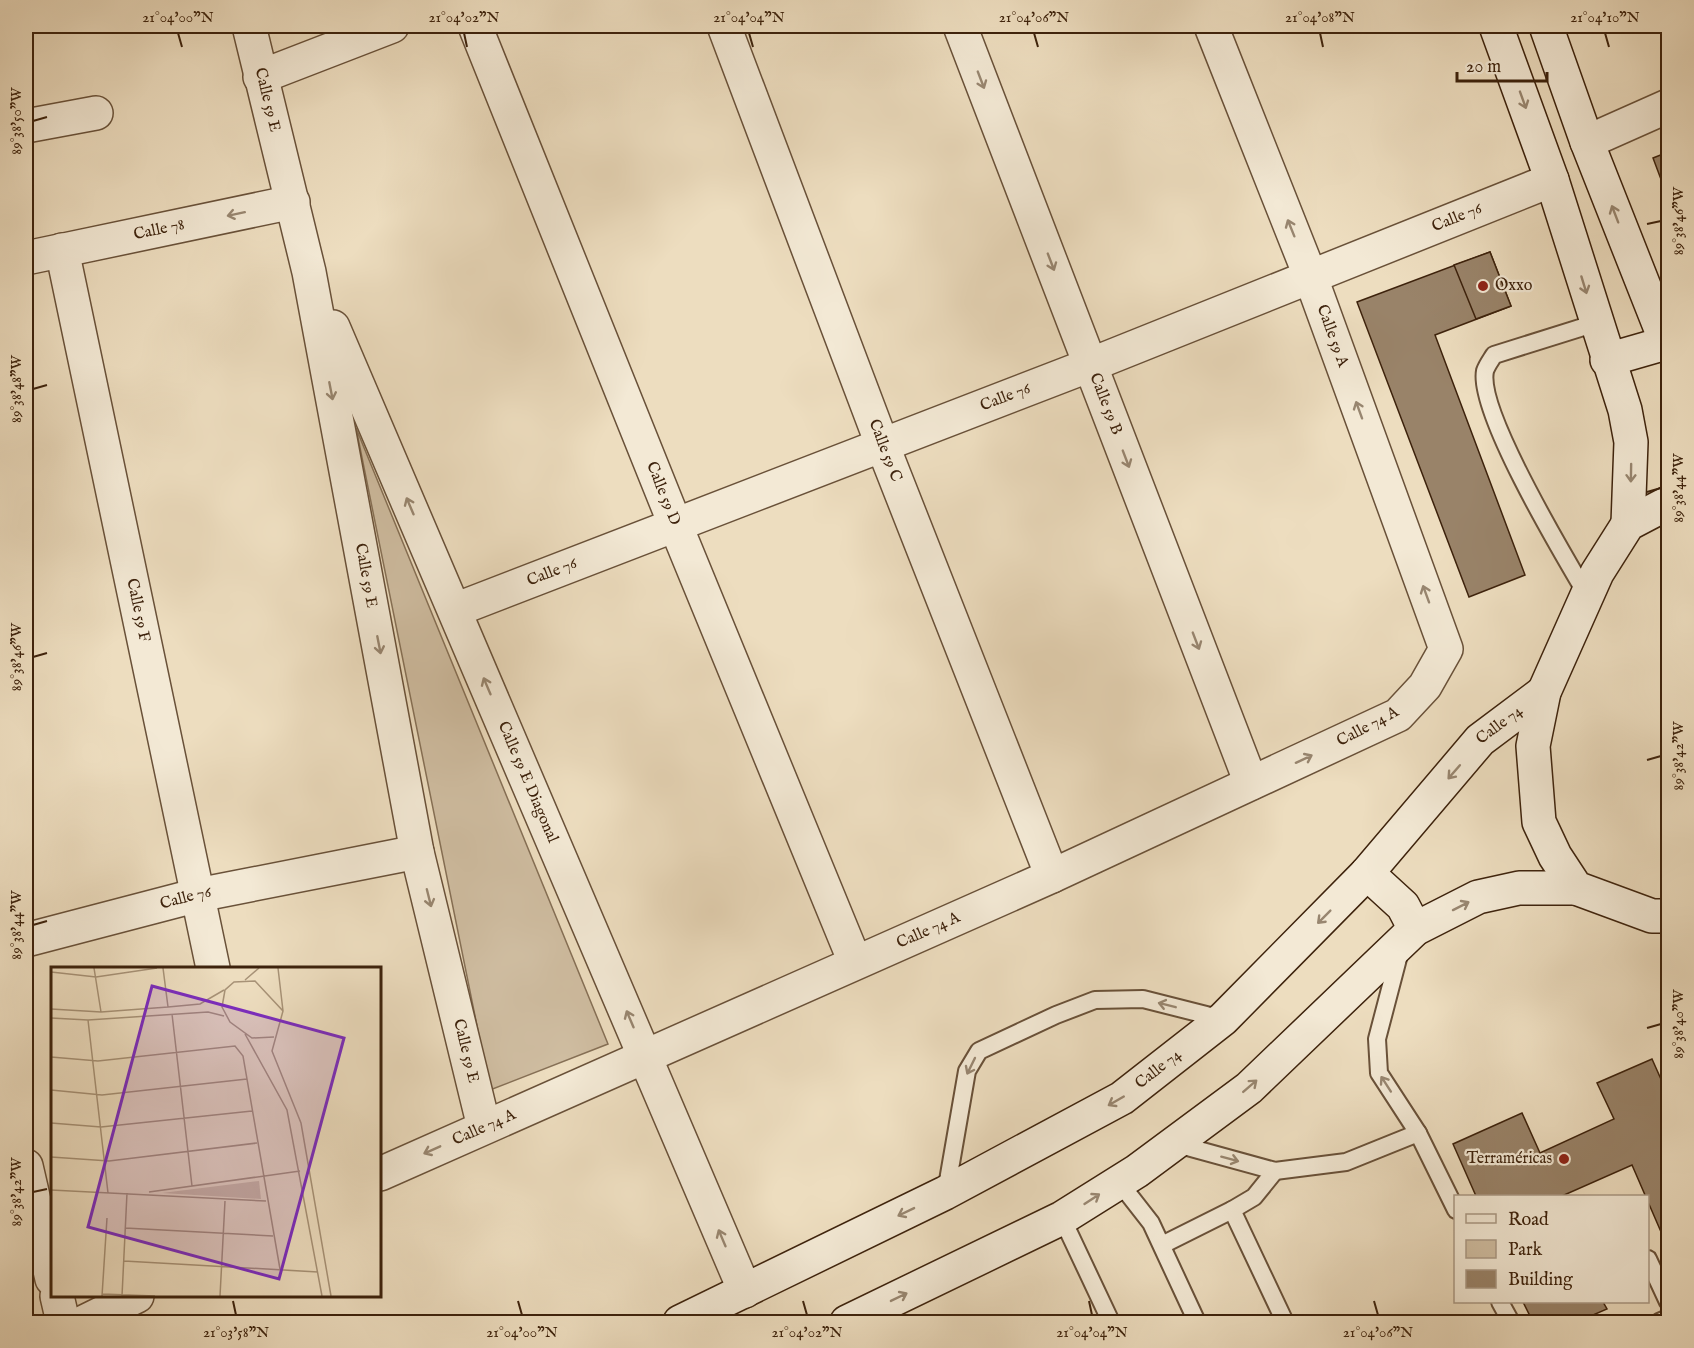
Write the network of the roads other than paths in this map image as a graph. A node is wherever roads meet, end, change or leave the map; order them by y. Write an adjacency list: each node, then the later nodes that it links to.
1 (249, 26): 9 (street, Calle 59 E)
2 (392, 26): 9 (street)
3 (475, 26): 26 (street, Calle 59 D)
4 (724, 26): 24 (street, Calle 59 C)
5 (960, 26): 23 (street, Calle 59 B, one-way to 23)
6 (1210, 26): 19 (street, Calle 59 A, one-way to 6)
7 (1496, 26): 14 (street, one-way to 14)
8 (1546, 26): 13 (street)
9 (260, 77): 15 (street, Calle 59 E)
10 (1668, 106): 13 (street)
11 (96, 113): 12 (street)
12 (26, 126)
13 (1587, 142): 21 (street, one-way to 13)
14 (1552, 180): 19 (street, Calle 76); 20 (street, one-way to 20)
15 (293, 202): 16 (street, Calle 78, one-way to 16); 18 (street, Calle 59 E)
16 (62, 250): 17 (street, Calle 78); 37 (street, Calle 59 F)
17 (26, 258)
18 (309, 272): 29 (street, Calle 59 E Diagonal, one-way to 18); 33 (street, Calle 59 E, one-way to 33)
19 (1311, 278): 23 (street, Calle 76); 30 (street, Calle 59 A, one-way to 19)
20 (1596, 323): 22 (street); 28 (lane)
21 (1667, 345): 22 (street)
22 (1607, 360): 27 (street, one-way to 27)
23 (1090, 365): 24 (street, Calle 76); 32 (street, Calle 59 B, one-way to 32)
24 (882, 444): 26 (street, Calle 76); 35 (street, Calle 59 C)
25 (1668, 503): 27 (street)
26 (675, 524): 29 (street, Calle 76); 41 (street, Calle 59 D)
27 (1628, 524): 28 (street)
28 (1587, 595): 31 (street)
29 (455, 610): 44 (street, Calle 59 E Diagonal, one-way to 29)
30 (1446, 649): 32 (street, Calle 74 A, one-way to 30)
31 (1544, 692): 34 (street, Calle 74, one-way to 34); 36 (street)
32 (1251, 783): 35 (street, Calle 74 A)
33 (417, 852): 37 (street, Calle 76); 45 (street, Calle 59 E, one-way to 45)
34 (1367, 873): 39 (street); 43 (street, Calle 74, one-way to 43)
35 (1052, 876): 41 (street, Calle 74 A)
36 (1576, 888): 38 (street); 39 (street, one-way to 36)
37 (198, 895): 40 (street, Calle 76); 42 (street, Calle 59 F)
38 (1668, 916)
39 (1409, 935): 46 (lane, one-way to 39); 47 (street, one-way to 39)
40 (26, 940)
41 (855, 962): 44 (street, Calle 74 A)
42 (213, 967)
43 (1223, 1019): 52 (street, Calle 74, one-way to 52); 52 (lane, one-way to 52)
44 (646, 1057): 45 (street, Calle 74 A); 59 (street, Calle 59 E Diagonal, one-way to 44)
45 (484, 1127): 50 (street, Calle 74 A, one-way to 50)
46 (1418, 1133): 49 (lane); 53 (lane)
47 (1173, 1143): 49 (lane, one-way to 49); 51 (street)
48 (26, 1166): 58 (street)
49 (1275, 1171): 54 (lane)
50 (381, 1174)
51 (1119, 1182): 55 (street, one-way to 51); 56 (lane)
52 (945, 1193): 59 (street, Calle 74, one-way to 59)
53 (1454, 1208)
54 (1232, 1210): 56 (lane); 71 (lane)
55 (1062, 1218): 68 (street, one-way to 55); 69 (lane)
56 (1162, 1245): 70 (lane)
57 (1649, 1263): 62 (lane)
58 (51, 1275)
59 (745, 1292): 67 (street, Calle 74)
60 (57, 1297): 65 (street)
61 (135, 1297): 66 (street)
62 (1668, 1302)
63 (1500, 1303): 72 (lane)
64 (1668, 1318): 73 (lane)
65 (63, 1323)
66 (84, 1323)
67 (680, 1323)
68 (847, 1323)
69 (1111, 1323)
70 (1197, 1323)
71 (1285, 1323)
72 (1510, 1323)
73 (1659, 1323)

